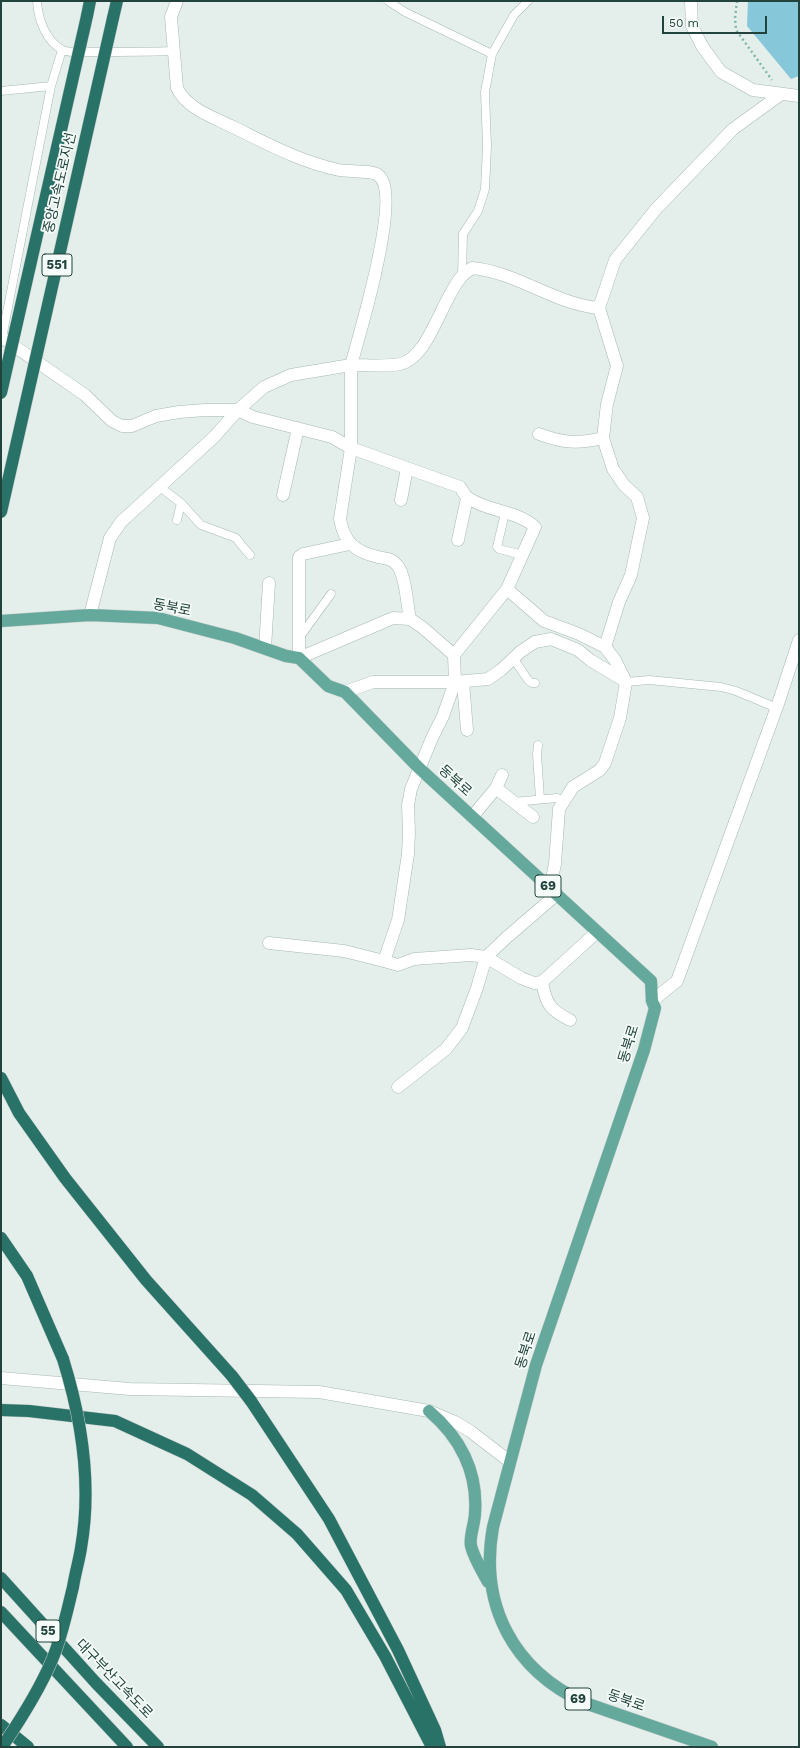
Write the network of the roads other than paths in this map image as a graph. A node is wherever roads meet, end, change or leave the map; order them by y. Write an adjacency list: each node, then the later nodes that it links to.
1 (37, 1): 8 (lane)
2 (90, 1): 19 (highway, 중앙고속도로지선 / 551, bridge)
3 (117, 1): 31 (highway, 중앙고속도로지선 / 551, bridge)
4 (177, 1): 9 (street)
5 (388, 1): 10 (lane)
6 (528, 1): 10 (lane)
7 (691, 1): 13 (street)
8 (62, 50): 9 (lane); 11 (lane)
9 (174, 51): 18 (street)
10 (492, 54): 15 (lane)
11 (51, 86): 12 (lane); 17 (lane)
12 (1, 91)
13 (780, 95): 14 (street); 16 (street)
14 (799, 96)
15 (462, 275): 16 (street); 18 (street)
16 (599, 308): 23 (street)
17 (2, 337): 20 (street)
18 (351, 365): 20 (street); 24 (street)
19 (1, 393)
20 (238, 410): 21 (street); 26 (street)
21 (298, 428): 24 (street); 27 (street)
22 (539, 434): 23 (street)
23 (603, 438): 46 (street)
24 (351, 448): 25 (street); 35 (street)
25 (407, 468): 28 (street); 29 (street)
26 (160, 487): 30 (lane); 41 (street)
27 (283, 495)
28 (467, 498): 32 (street); 34 (street)
29 (401, 500)
30 (182, 503): 33 (lane); 36 (lane)
31 (1, 512)
32 (505, 513): 37 (lane); 37 (street)
33 (177, 520)
34 (458, 540)
35 (350, 544): 42 (street); 44 (street)
36 (250, 555)
37 (522, 555): 39 (street)
38 (269, 583): 47 (street)
39 (507, 589): 46 (street); 48 (street)
40 (331, 594): 44 (lane)
41 (90, 615): 43 (main road, 동북로); 47 (main road, 동북로)
42 (410, 619): 48 (street); 49 (street)
43 (1, 621)
44 (299, 638): 49 (street)
45 (799, 640): 55 (street)
46 (605, 646): 53 (street)
47 (265, 648): 49 (main road, 동북로)
48 (454, 655): 51 (street)
49 (300, 658): 54 (main road, 동북로 / 69)
50 (513, 658): 51 (street); 52 (lane); 53 (street)
51 (459, 682): 54 (street); 56 (street); 58 (street)
52 (535, 682)
53 (626, 682): 55 (lane); 62 (street)
54 (345, 692): 58 (main road, 동북로 / 69)
55 (777, 708): 72 (street)
56 (467, 730)
57 (538, 745): 61 (lane)
58 (419, 768): 65 (main road, 동북로 / 69); 70 (street)
59 (502, 775): 60 (street)
60 (496, 788): 63 (street); 65 (street)
61 (540, 799): 62 (lane); 63 (lane)
62 (564, 801): 66 (street)
63 (513, 802): 64 (street)
64 (533, 816)
65 (472, 817): 66 (main road, 동북로 / 69)
66 (553, 891): 67 (main road, 동북로 / 69); 69 (street)
67 (597, 932): 71 (street); 72 (main road, 동북로 / 69)
68 (269, 943): 70 (street)
69 (486, 957): 70 (street); 71 (street); 75 (street)
70 (384, 960)
71 (542, 982): 73 (street)
72 (652, 1001): 80 (main road, 동북로 / 69)
73 (570, 1020)
74 (1, 1078): 85 (highway, bridge)
75 (398, 1087)
76 (1, 1238): 86 (highway, bridge)
77 (1, 1378): 79 (street)
78 (1, 1410): 85 (highway)
79 (429, 1412): 80 (street); 82 (main road)
80 (509, 1461): 82 (main road, 동북로 / 69)
81 (1, 1578): 89 (highway, 대구부산고속도로 / 55)
82 (492, 1592): 92 (main road, 동북로 / 69)
83 (1, 1612): 88 (highway, 55)
84 (1, 1725): 87 (highway)
85 (430, 1732): 90 (highway); 91 (highway)
86 (2, 1747)
87 (28, 1747)
88 (127, 1747)
89 (158, 1747)
90 (432, 1747)
91 (440, 1747)
92 (712, 1747)

